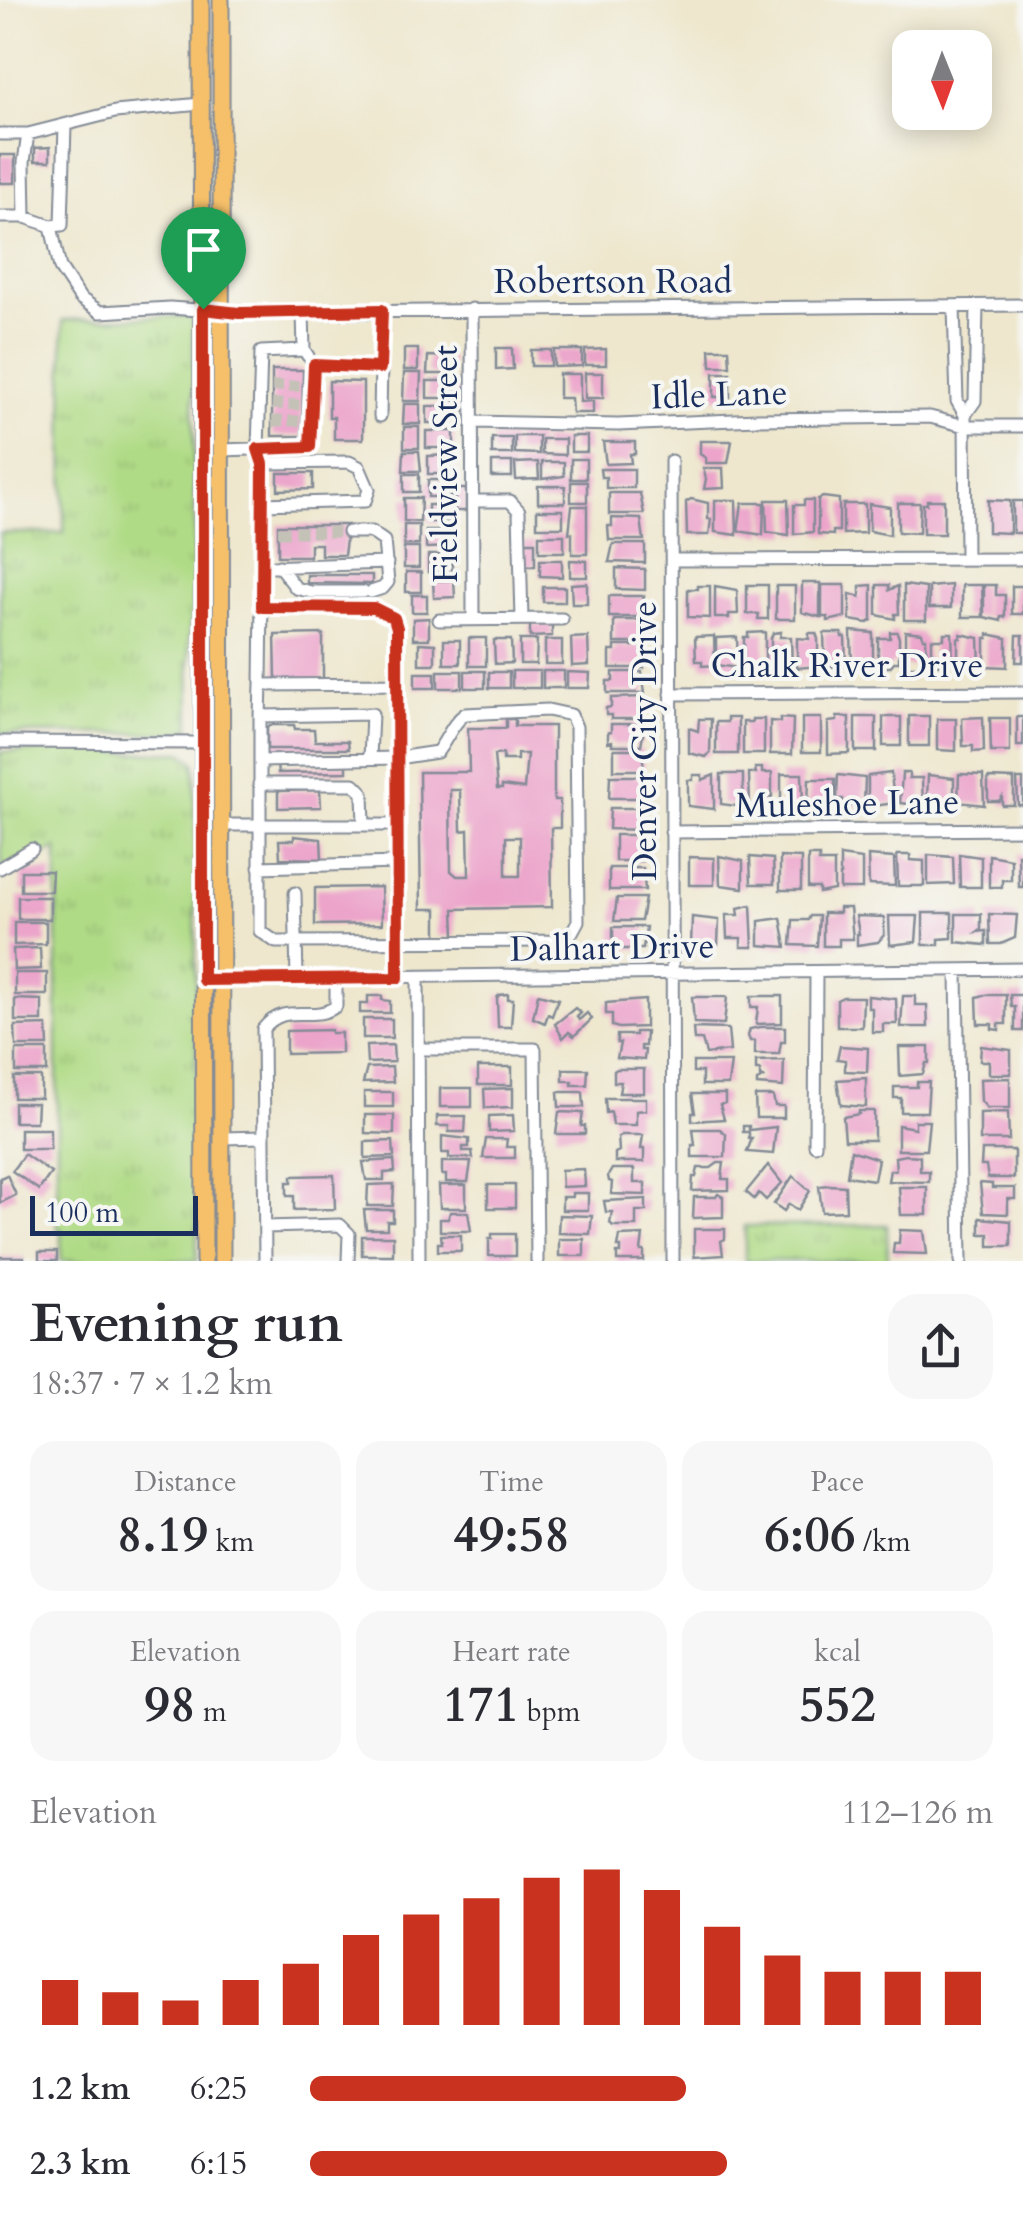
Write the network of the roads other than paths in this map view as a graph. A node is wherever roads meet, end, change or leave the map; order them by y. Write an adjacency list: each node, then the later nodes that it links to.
1 (201, 0): 3 (main road)
2 (221, 0): 17 (main road)
3 (201, 104): 4 (street); 13 (main road)
4 (65, 124): 6 (street); 9 (street)
5 (0, 134): 6 (street)
6 (28, 134): 8 (street)
7 (0, 217): 8 (street)
8 (24, 218): 9 (street)
9 (51, 226): 13 (street, Robertson Road)
10 (977, 306): 11 (street, Robertson Road); 12 (street, Robertson Road); 22 (street)
11 (1023, 306)
12 (954, 307): 14 (street, Robertson Road); 22 (street)
13 (203, 309): 17 (street, Robertson Road); 51 (main road)
14 (472, 309): 15 (street, Robertson Road); 23 (street, Fieldview Street)
15 (382, 310): 16 (street, Robertson Road); 20 (street)
16 (303, 312): 17 (street, Robertson Road); 18 (street)
17 (222, 313): 26 (main road)
18 (304, 350): 19 (street); 25 (street)
19 (314, 365): 20 (street); 25 (street)
20 (380, 368): 21 (street)
21 (380, 416)
22 (965, 420): 23 (street, Idle Lane); 24 (street, Idle Lane); 35 (street)
23 (473, 422): 29 (street, Fieldview Street)
24 (1023, 426)
25 (258, 449): 26 (street); 28 (street)
26 (221, 450): 59 (main road)
27 (672, 461): 36 (street, Denver City Drive)
28 (263, 464): 30 (street); 30 (street)
29 (473, 501): 41 (street); 44 (street, Fieldview Street)
30 (264, 504): 31 (street)
31 (263, 532): 32 (street); 39 (street)
32 (278, 532)
33 (348, 532): 37 (street)
34 (1023, 558): 35 (street)
35 (966, 559): 36 (street)
36 (672, 560): 48 (street, Denver City Drive)
37 (386, 563): 38 (street); 38 (street)
38 (279, 566): 39 (street)
39 (263, 567): 40 (street)
40 (262, 607): 45 (street); 46 (street)
41 (522, 619): 42 (street); 44 (street)
42 (562, 619)
43 (440, 620): 44 (street)
44 (473, 620)
45 (261, 684): 46 (street); 49 (street)
46 (396, 684): 53 (street)
47 (1023, 692): 48 (street, Chalk River Drive)
48 (671, 694): 61 (street, Denver City Drive)
49 (260, 716): 52 (street); 54 (street)
50 (0, 742): 51 (street)
51 (202, 742): 78 (main road)
52 (370, 758): 53 (street); 54 (street)
53 (396, 758): 58 (street); 67 (street)
54 (260, 761): 55 (street)
55 (260, 784): 56 (street); 57 (street)
56 (258, 825): 57 (street); 59 (street); 64 (street)
57 (364, 825): 58 (street)
58 (397, 825): 63 (street)
59 (221, 826): 76 (main road)
60 (1023, 829): 61 (street, Muleshoe Lane)
61 (671, 832): 72 (street, Denver City Drive)
62 (32, 849): 65 (street)
63 (397, 864): 64 (street); 67 (street)
64 (259, 866): 68 (street)
65 (0, 868)
66 (295, 893): 68 (street)
67 (398, 941): 68 (street); 74 (street)
68 (297, 942): 77 (street)
69 (1023, 969): 70 (street, Dalhart Drive)
70 (957, 970): 71 (street, Dalhart Drive); 91 (street)
71 (816, 972): 72 (street, Dalhart Drive); 82 (street)
72 (672, 974): 75 (street, Dalhart Drive); 90 (street, Denver City Drive)
73 (336, 978): 74 (street, Dalhart Drive); 77 (street, Dalhart Drive); 81 (street)
74 (398, 978): 75 (street, Dalhart Drive)
75 (418, 978): 79 (street)
76 (222, 979): 77 (street, Dalhart Drive); 78 (street, Dalhart Drive); 80 (main road)
77 (297, 979)
78 (203, 980): 84 (main road)
79 (419, 1048): 88 (street); 89 (street)
80 (222, 1138): 81 (street); 85 (main road)
81 (264, 1138): 83 (street)
82 (816, 1145)
83 (265, 1227): 86 (street); 87 (street)
84 (204, 1261)
85 (222, 1261)
86 (265, 1261)
87 (348, 1261)
88 (419, 1261)
89 (537, 1261)
90 (672, 1261)
91 (961, 1261)

